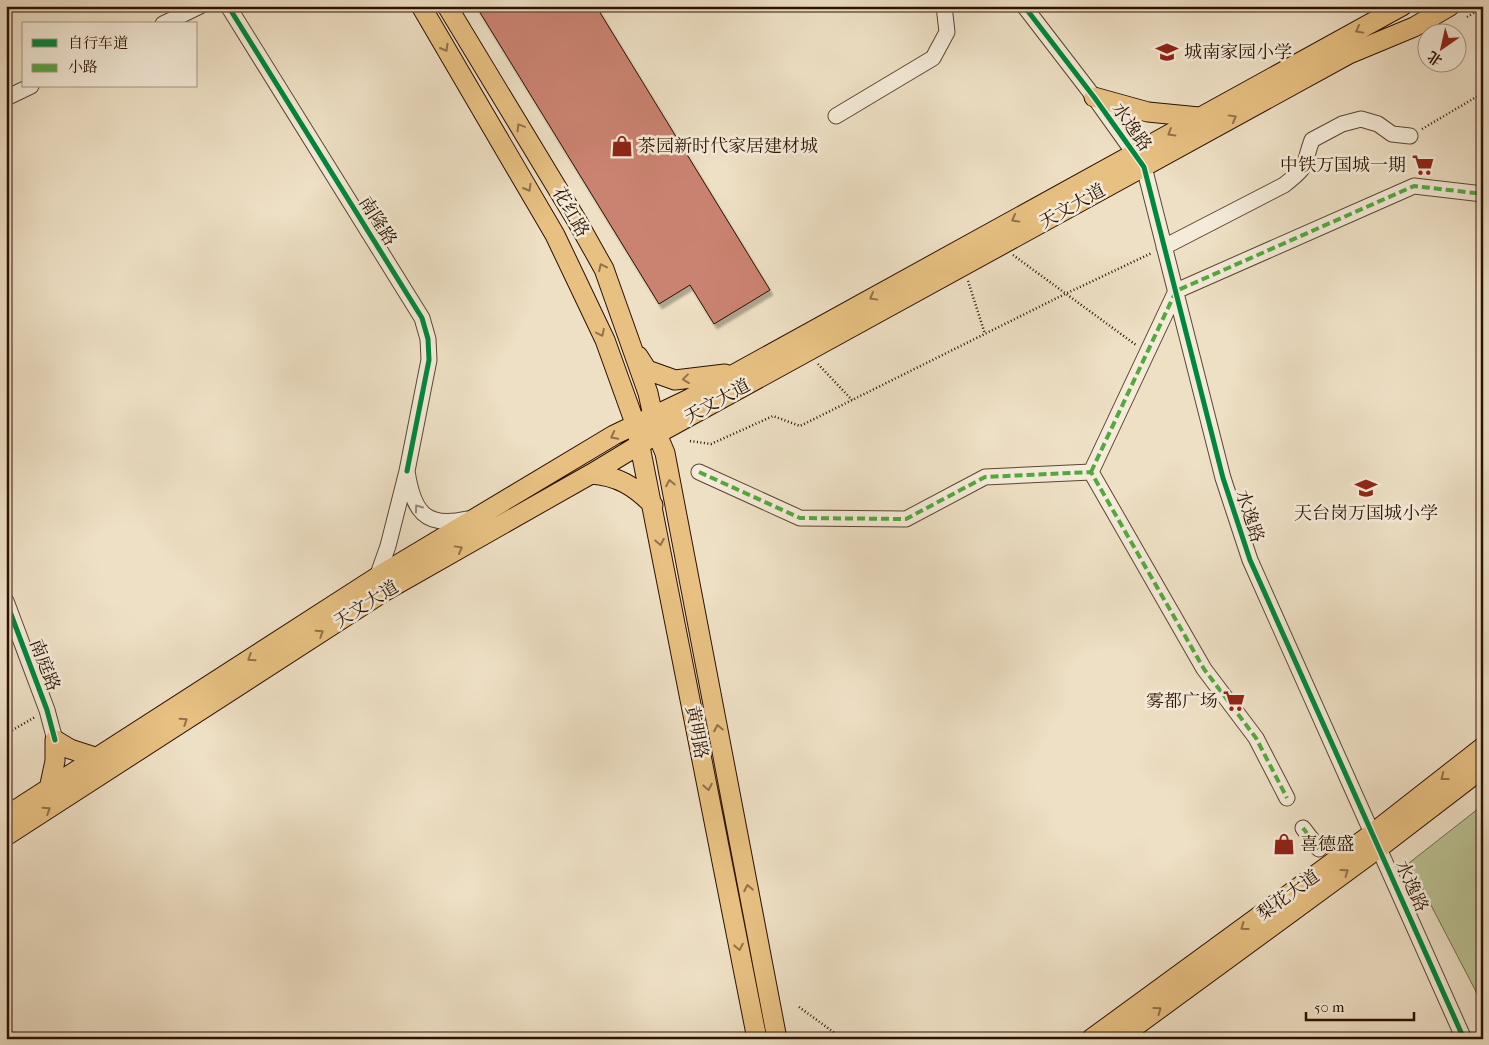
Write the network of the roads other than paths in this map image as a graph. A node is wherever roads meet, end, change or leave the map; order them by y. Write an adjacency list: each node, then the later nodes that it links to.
1 (200, 6): 9 (street)
2 (228, 6): 27 (street, 南隆路)
3 (421, 6): 19 (main road, 花红路, one-way to 19)
4 (447, 6): 18 (main road, 花红路, one-way to 4)
5 (944, 6): 13 (street)
6 (1024, 6): 11 (street, 水逸路)
7 (1402, 6): 14 (main road, 天文大道, one-way to 14)
8 (1450, 6): 16 (main road, 天文大道, one-way to 8)
9 (168, 22)
10 (27, 88): 12 (street)
11 (1094, 97): 14 (main road); 16 (street, 水逸路)
12 (6, 98)
13 (836, 116)
14 (1199, 117): 16 (main road, 天文大道, one-way to 16)
15 (1410, 136): 20 (street)
16 (1140, 161): 20 (street, 水逸路); 23 (main road, 天文大道, one-way to 23); 25 (main road, 天文大道)
17 (1483, 194): 21 (street)
18 (577, 221): 19 (main road); 22 (main road, 花红路, one-way to 18)
19 (555, 234): 24 (main road, 花红路, one-way to 24)
20 (1164, 248): 21 (street, 水逸路)
21 (1176, 291): 29 (street); 44 (street, 水逸路)
22 (632, 346): 23 (main road, one-way to 22); 25 (main road, 花红路)
23 (734, 373): 25 (main road, 天文大道)
24 (636, 426): 25 (main road, 天文大道); 26 (main road, 黄明路); 32 (main road, 天文大道, one-way to 32)
25 (655, 426): 26 (main road, 天文大道); 47 (main road, 黄明路, one-way to 25)
26 (640, 444): 30 (main road, 天文大道); 31 (main road, 黄明路)
27 (407, 470): 32 (street, one-way to 27); 33 (street, 南隆路)
28 (699, 472): 29 (street)
29 (1091, 472): 40 (street)
30 (591, 474): 31 (main road); 43 (main road, 天文大道, one-way to 30)
31 (653, 505): 46 (main road, 黄明路, one-way to 46)
32 (478, 516): 33 (main road, 天文大道)
33 (377, 577): 37 (main road, 天文大道, one-way to 37)
34 (6, 601): 35 (street, 南庭路)
35 (55, 740): 37 (main road); 39 (main road)
36 (1483, 747): 44 (main road, 梨花大道, one-way to 44)
37 (98, 758): 39 (main road, 天文大道)
38 (1483, 768): 44 (main road, 梨花大道)
39 (49, 788): 41 (main road, 天文大道)
40 (1287, 798)
41 (6, 816)
42 (1304, 828): 45 (street)
43 (6, 836)
44 (1376, 840): 48 (main road, 梨花大道, one-way to 48); 49 (main road, 梨花大道, one-way to 44); 50 (street, 水逸路)
45 (1320, 849)
46 (757, 1039)
47 (777, 1039)
48 (1091, 1039)
49 (1118, 1039)
50 (1464, 1039)

